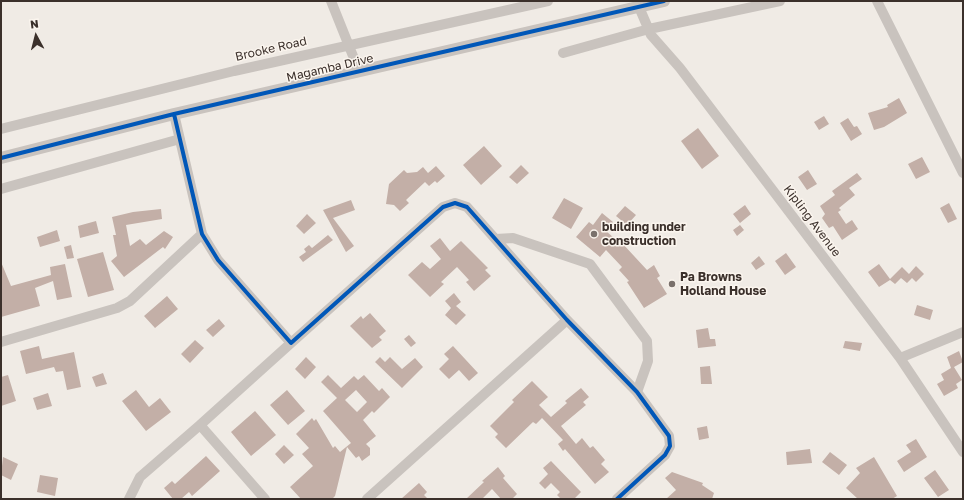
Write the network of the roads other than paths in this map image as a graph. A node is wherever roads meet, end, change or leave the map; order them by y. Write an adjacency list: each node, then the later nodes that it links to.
1 (331, 1): 8 (street)
2 (548, 1): 8 (street, Brooke Road)
3 (664, 1): 6 (street, Magamba Drive)
4 (780, 1): 7 (street)
5 (877, 1): 15 (street)
6 (639, 7): 7 (street, Kipling Avenue); 10 (street, Magamba Drive)
7 (649, 29): 9 (street); 23 (street, Kipling Avenue)
8 (350, 44): 10 (street); 12 (street, Brooke Road)
9 (563, 54)
10 (359, 71): 11 (street, Magamba Drive)
11 (174, 114): 13 (street); 14 (street, Magamba Drive)
12 (1, 129)
13 (180, 139): 16 (street); 17 (street)
14 (1, 158)
15 (963, 173)
16 (1, 189)
17 (202, 234): 21 (street); 22 (street)
18 (496, 239): 19 (street); 22 (street); 24 (street)
19 (568, 320): 24 (street); 29 (street)
20 (963, 332): 23 (street)
21 (1, 342)
22 (292, 343): 25 (street)
23 (900, 358): 26 (street, Kipling Avenue)
24 (637, 392): 30 (street)
25 (200, 425): 27 (street); 28 (street)
26 (963, 452)
27 (129, 499)
28 (265, 499)
29 (368, 499)
30 (617, 499)

